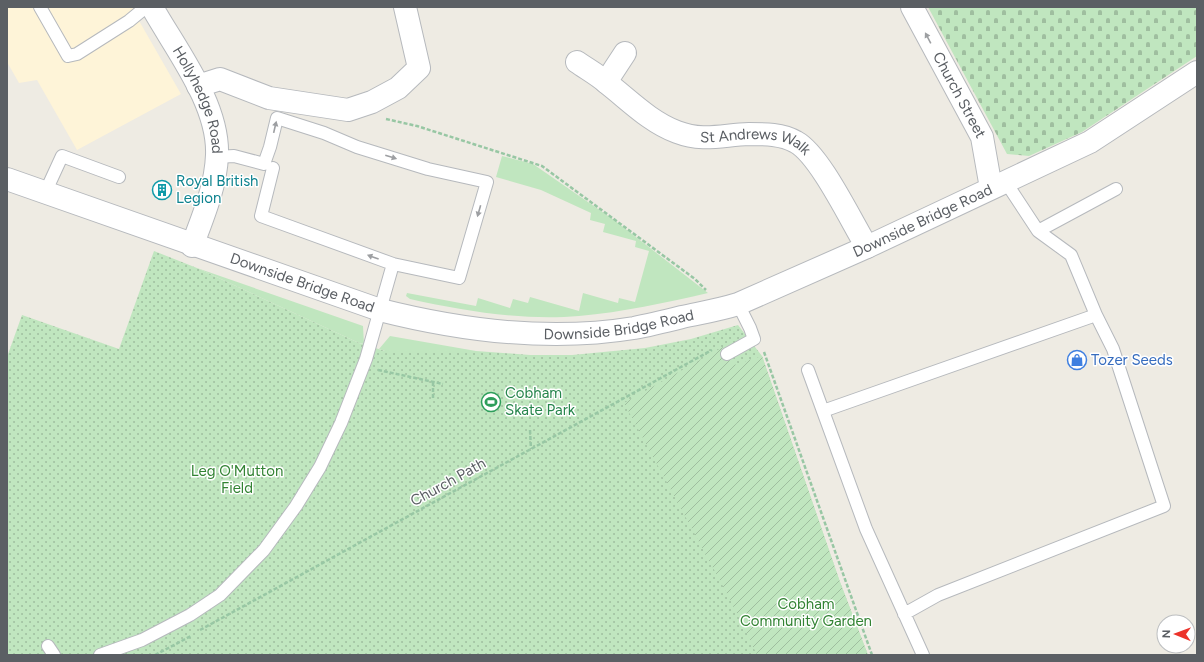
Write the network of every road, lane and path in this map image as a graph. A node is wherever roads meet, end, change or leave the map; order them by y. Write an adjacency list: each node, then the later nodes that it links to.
1 (40, 7): 2 (lane)
2 (146, 7)
3 (152, 7): 10 (street, Hollyhedge Road)
4 (405, 7): 10 (street)
5 (912, 7): 16 (street, Church Street, one-way to 5)
6 (625, 53): 9 (street)
7 (577, 62): 9 (street, St Andrews Walk)
8 (1197, 72): 16 (street, Downside Bridge Road)
9 (606, 82): 21 (street, St Andrews Walk)
10 (198, 86): 12 (street, Hollyhedge Road)
11 (385, 119): 23 (path)
12 (217, 157): 13 (lane); 20 (street, Hollyhedge Road)
13 (268, 166): 22 (lane, one-way to 13); 22 (lane, one-way to 22)
14 (119, 177): 18 (lane)
15 (7, 179): 18 (street, Downside Bridge Road)
16 (999, 184): 19 (lane); 21 (street, Downside Bridge Road)
17 (1116, 189): 19 (lane)
18 (45, 193): 20 (street, Downside Bridge Road)
19 (1038, 231): 25 (lane)
20 (192, 246): 24 (street, Downside Bridge Road)
21 (867, 247): 23 (street, Downside Bridge Road)
22 (393, 264): 24 (lane)
23 (729, 307): 24 (street, Downside Bridge Road); 26 (lane)
24 (380, 310): 29 (lane)
25 (1096, 315): 34 (lane); 37 (lane)
26 (754, 339): 28 (lane); 40 (path)
27 (715, 349): 36 (path, Church Path)
28 (727, 354)
29 (363, 367): 31 (path); 38 (lane)
30 (808, 370): 34 (lane)
31 (433, 383): 32 (path); 33 (path)
32 (442, 384)
33 (433, 398)
34 (823, 411): 37 (lane)
35 (530, 430): 36 (path)
36 (531, 449): 39 (path, Church Path)
37 (904, 614): 41 (lane)
38 (100, 655)
39 (155, 655)
40 (872, 655)
41 (923, 655)

